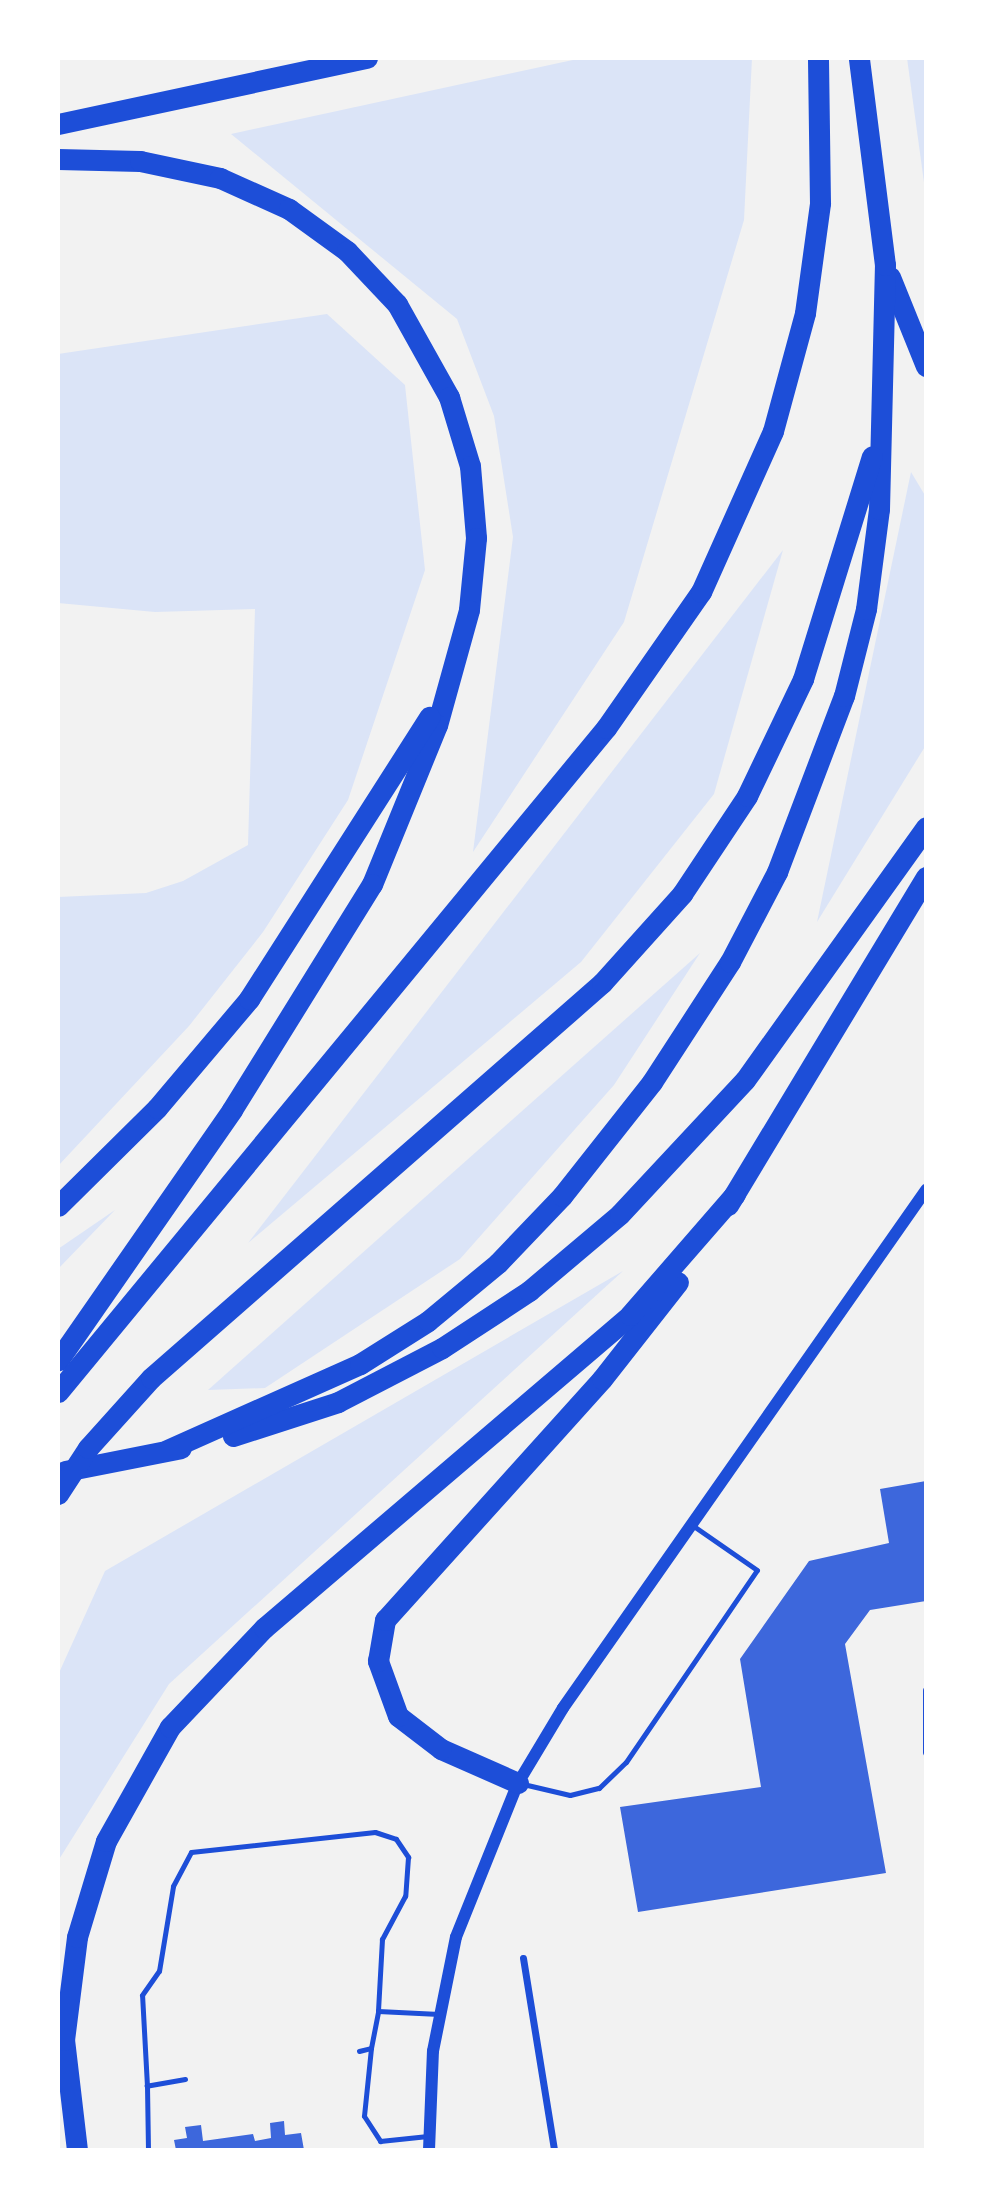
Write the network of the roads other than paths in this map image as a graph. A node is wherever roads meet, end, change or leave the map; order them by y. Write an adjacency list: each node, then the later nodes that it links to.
1 (367, 58): 4 (highway)
2 (818, 58): 16 (highway)
3 (859, 58): 6 (highway)
4 (58, 124)
5 (58, 159): 9 (highway)
6 (885, 265): 7 (highway); 8 (highway)
7 (926, 366)
8 (883, 392): 17 (highway); 19 (highway)
9 (449, 678): 14 (highway); 15 (highway)
10 (926, 827): 17 (highway)
11 (926, 877): 13 (highway)
12 (926, 1190): 20 (street)
13 (735, 1194): 23 (highway); 32 (highway)
14 (58, 1206)
15 (58, 1360)
16 (58, 1392)
17 (167, 1450): 18 (highway)
18 (58, 1472)
19 (58, 1494)
20 (692, 1525): 23 (street); 23 (lane)
21 (926, 1690): 22 (street)
22 (926, 1752)
23 (518, 1783): 26 (street)
24 (523, 1958): 35 (street)
25 (378, 2011): 26 (lane); 27 (lane); 30 (lane)
26 (439, 2014): 31 (street)
27 (371, 2048): 28 (lane); 31 (lane)
28 (359, 2051)
29 (186, 2079): 30 (lane)
30 (147, 2086): 33 (lane)
31 (428, 2136): 34 (street)
32 (76, 2150)
33 (148, 2150)
34 (429, 2150)
35 (554, 2150)

